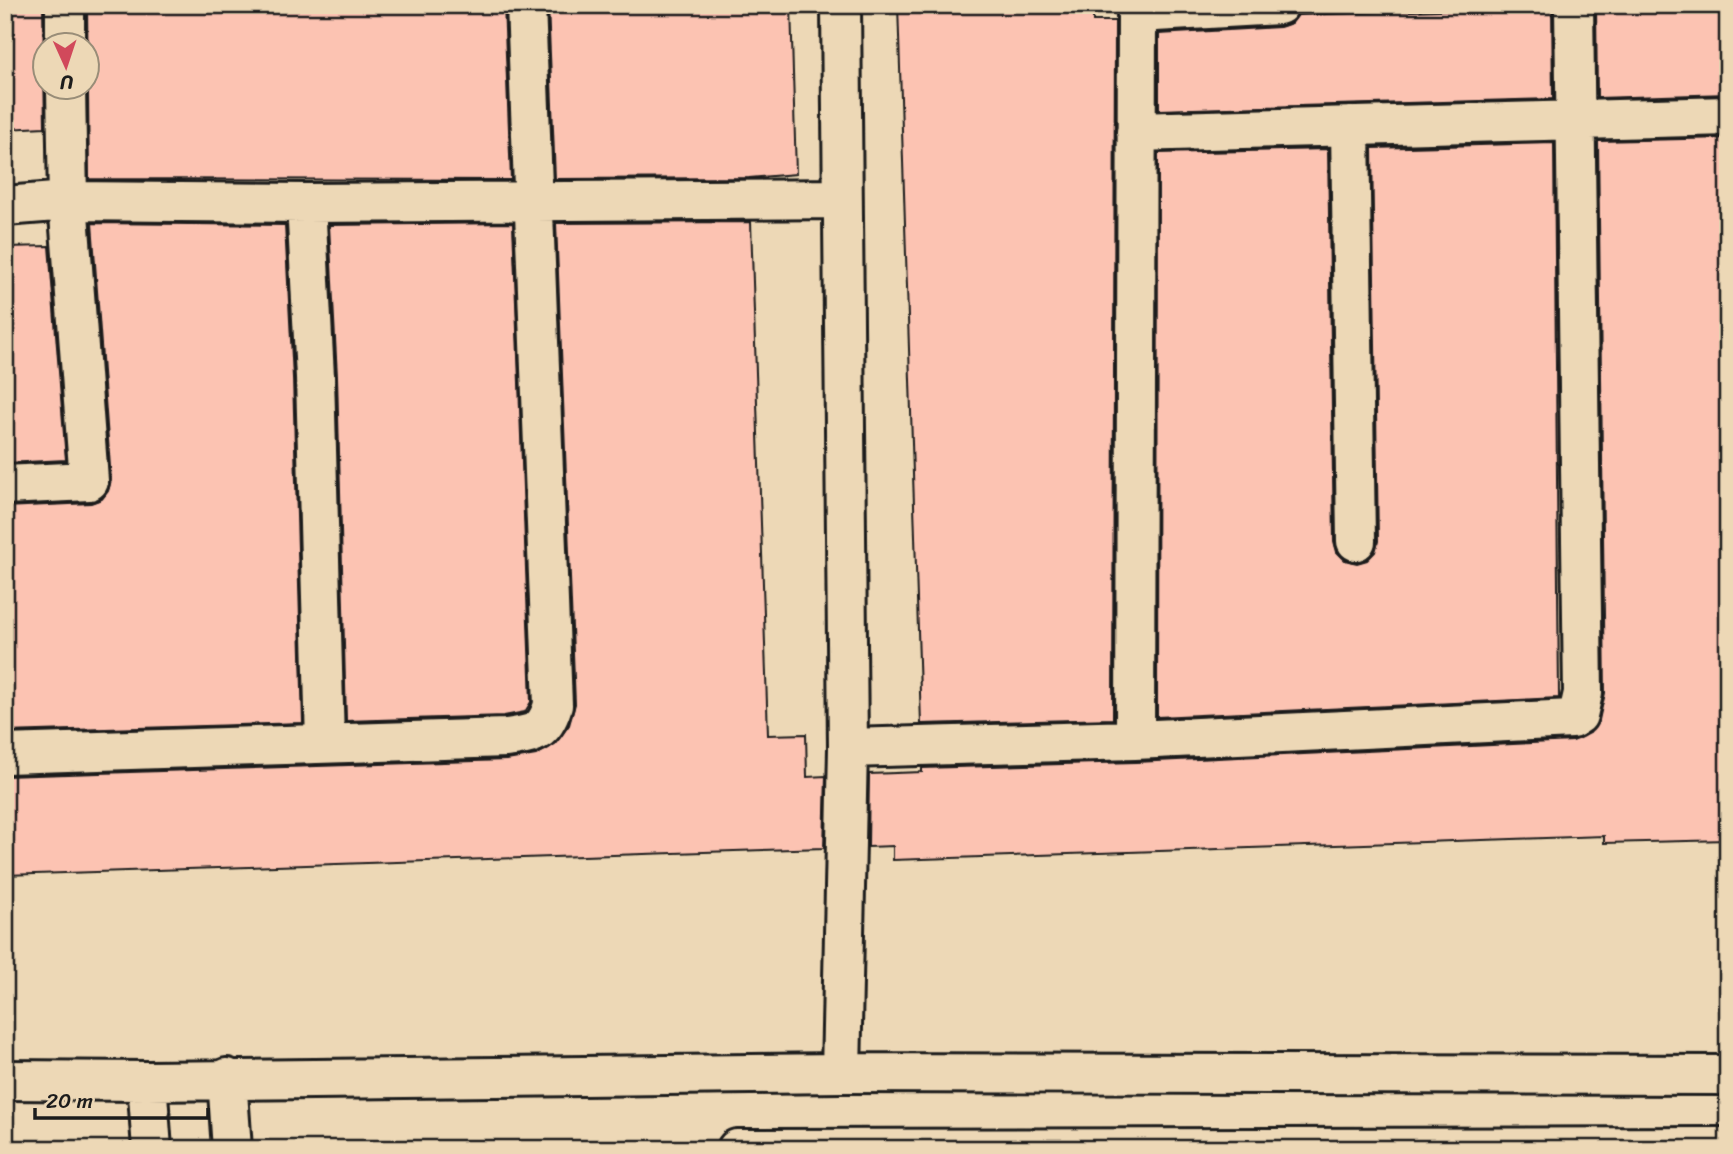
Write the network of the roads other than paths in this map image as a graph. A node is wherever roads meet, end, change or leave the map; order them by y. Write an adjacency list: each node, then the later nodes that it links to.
1 (65, 5): 7 (street)
2 (526, 5): 14 (street)
3 (841, 5): 13 (street)
4 (1279, 5): 6 (street)
5 (1574, 5): 10 (street)
6 (1137, 9): 12 (street)
7 (65, 32)
8 (66, 102): 15 (street)
9 (1728, 116): 10 (street)
10 (1573, 120): 11 (street); 20 (street)
11 (1350, 126): 12 (street); 19 (street)
12 (1136, 132): 20 (street)
13 (842, 199): 14 (street); 22 (street)
14 (535, 200): 16 (street); 21 (street)
15 (68, 201): 16 (street); 17 (street); 18 (street)
16 (306, 203): 21 (street)
17 (5, 206)
18 (5, 485)
19 (1356, 541)
20 (1135, 740): 22 (street)
21 (325, 743): 23 (street)
22 (848, 748): 24 (street)
23 (5, 754)
24 (841, 1073): 25 (street); 26 (street)
25 (1728, 1076)
26 (227, 1078): 28 (street); 32 (street)
27 (5, 1080): 28 (street)
28 (146, 1082): 31 (street)
29 (1728, 1147): 30 (street)
30 (1487, 1148): 33 (street)
31 (152, 1149)
32 (232, 1149)
33 (737, 1149)

